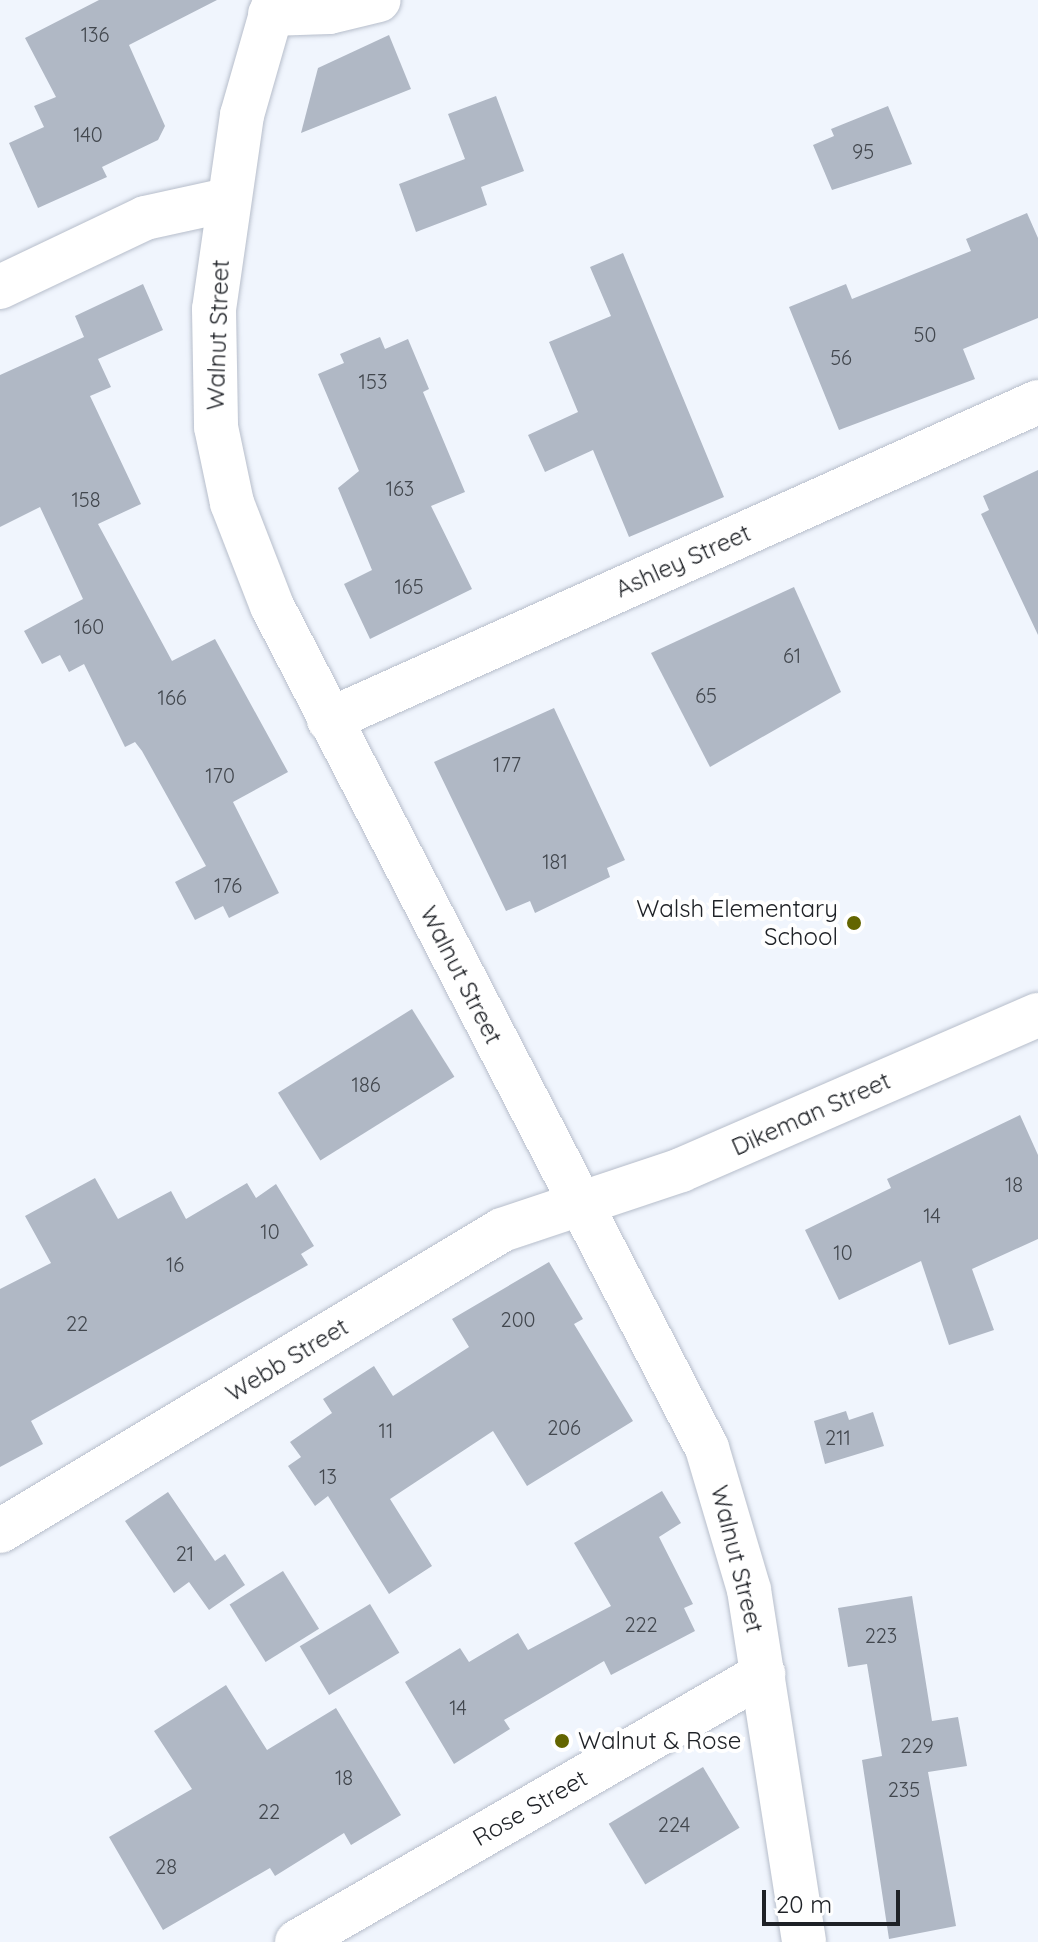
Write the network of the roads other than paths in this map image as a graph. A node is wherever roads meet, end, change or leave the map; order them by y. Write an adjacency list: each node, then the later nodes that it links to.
1 (379, 0): 2 (street)
2 (272, 7): 3 (street, Walnut Street)
3 (227, 200): 4 (street); 6 (street, Walnut Street)
4 (0, 287)
5 (1038, 402): 6 (street, Ashley Street)
6 (329, 720): 8 (street, Walnut Street)
7 (1038, 1015): 8 (street, Dikeman Street)
8 (580, 1203): 9 (street, Webb Street); 10 (street, Walnut Street)
9 (0, 1531)
10 (763, 1674): 11 (street, Rose Street); 12 (street, Walnut Street)
11 (297, 1942)
12 (804, 1942)

